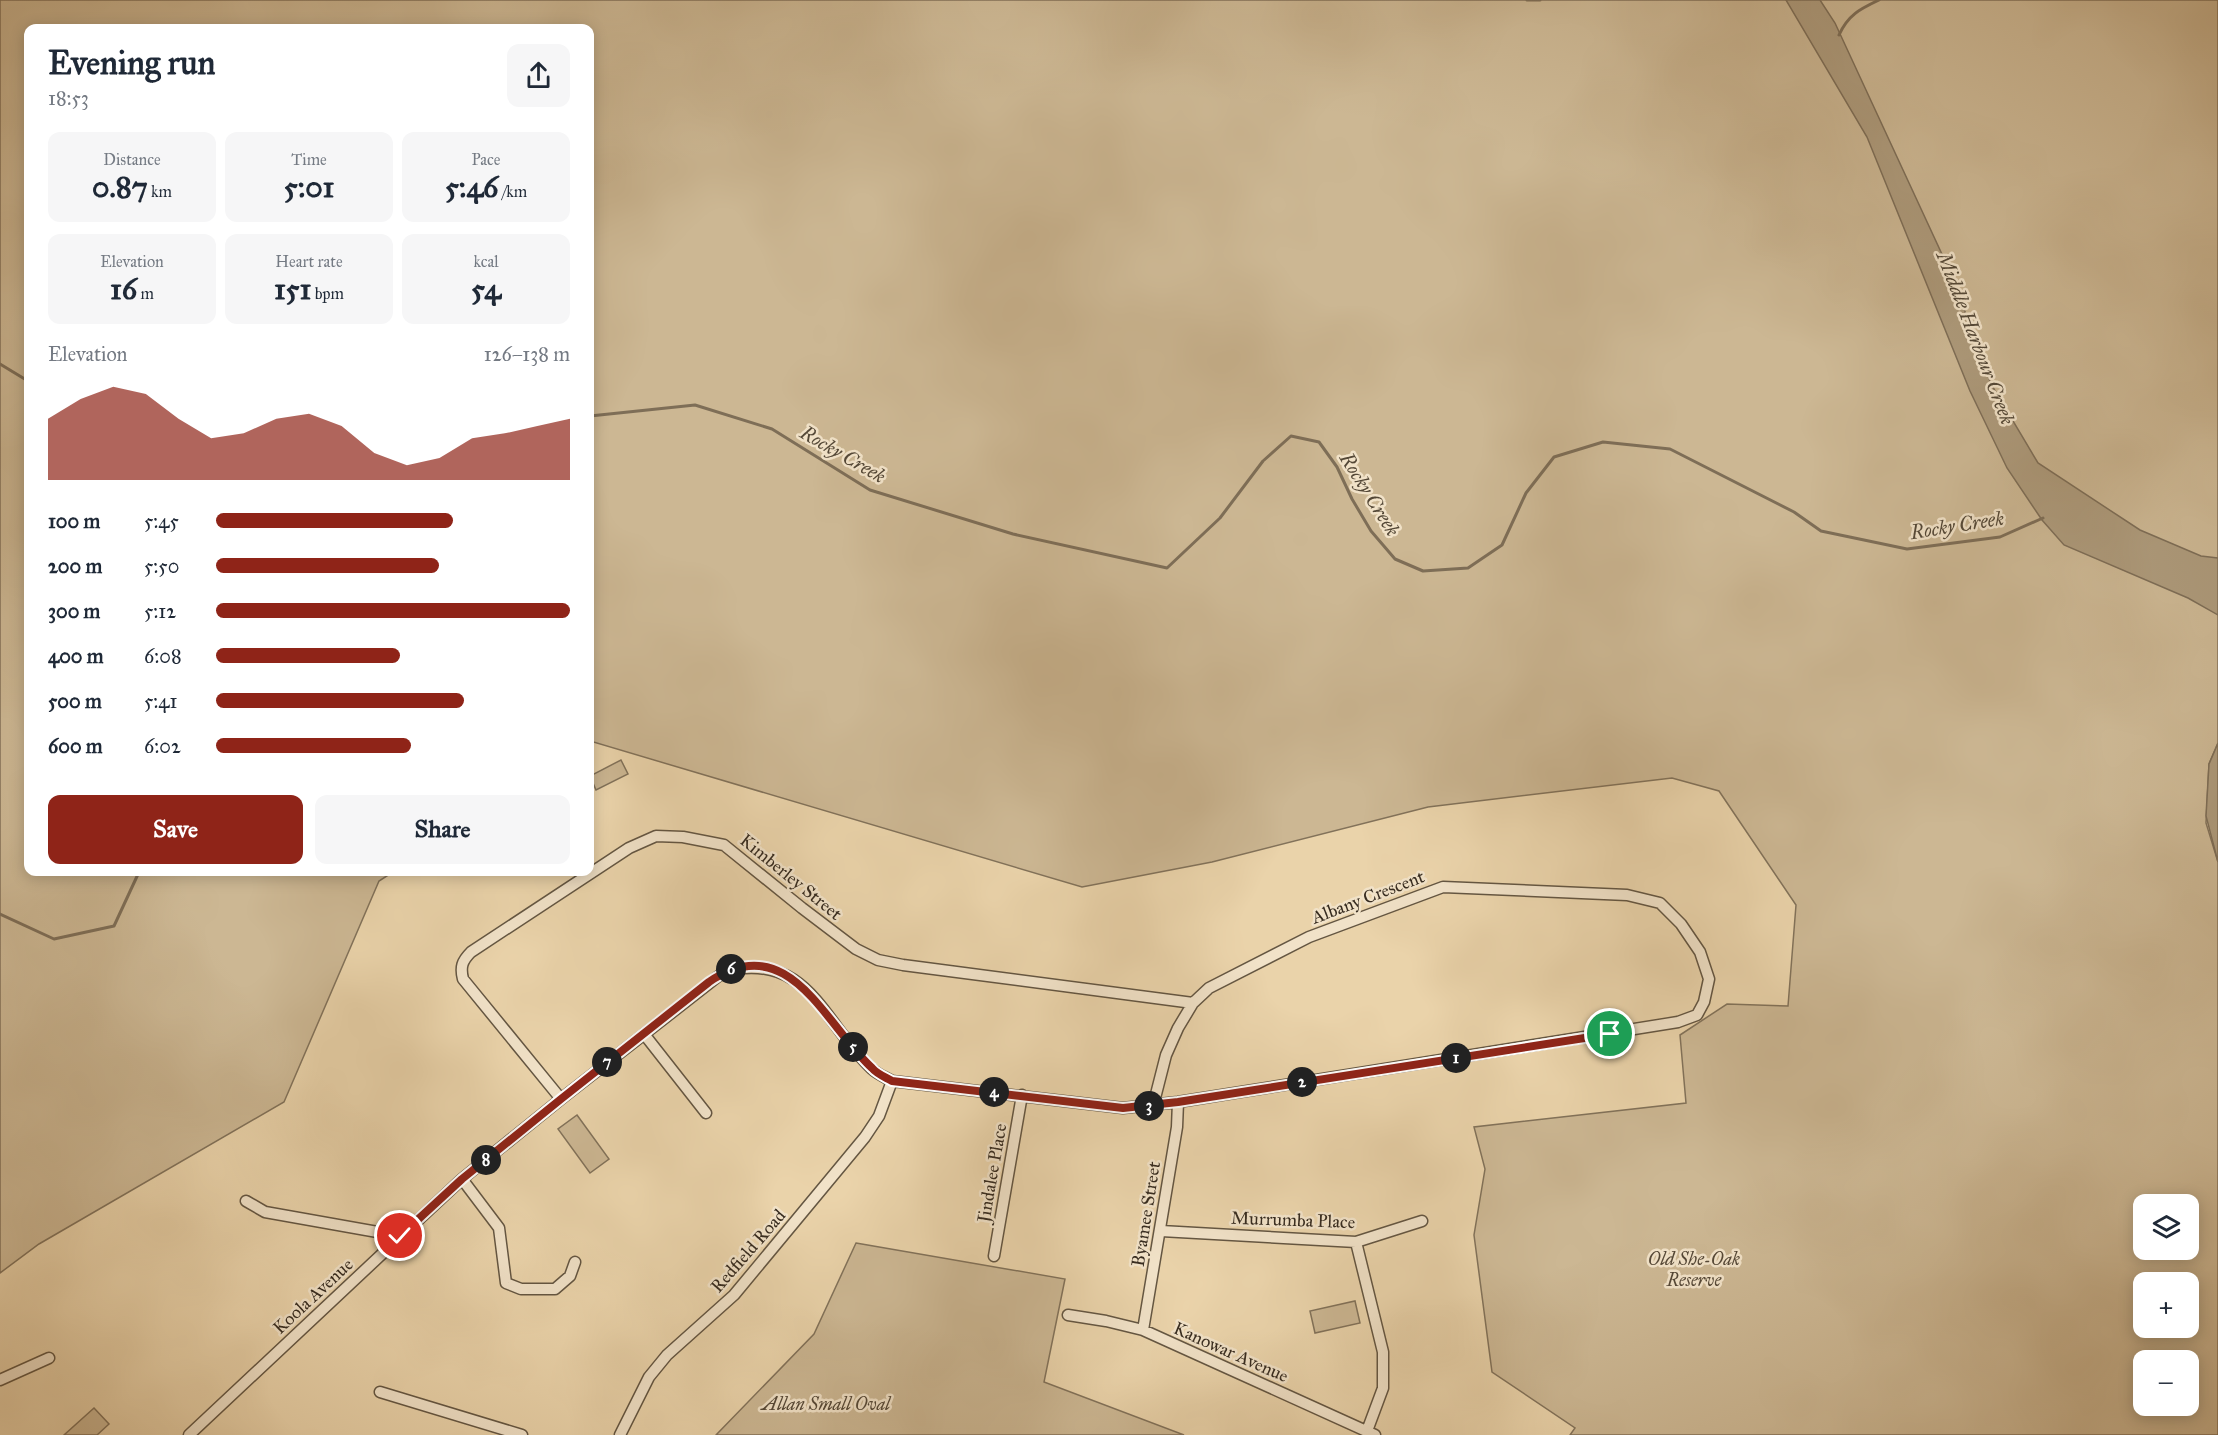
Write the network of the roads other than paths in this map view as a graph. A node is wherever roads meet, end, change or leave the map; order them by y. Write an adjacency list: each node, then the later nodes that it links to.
1 (594, 871): 3 (street, Kimberley Street)
2 (586, 876): 7 (street, Kimberley Street)
3 (1193, 1003): 8 (street, Albany Crescent); 9 (street, Albany Crescent)
4 (644, 1034): 5 (street, Koola Avenue); 7 (street, Koola Avenue); 10 (street)
5 (892, 1081): 6 (street); 27 (street, Redfield Road)
6 (1022, 1095): 9 (street); 17 (street, Jindalee Place)
7 (561, 1099): 11 (street, Koola Avenue)
8 (1178, 1102): 9 (street); 14 (street, Byamee Street)
9 (1154, 1106)
10 (706, 1113)
11 (462, 1179): 15 (street, Koola Avenue); 18 (street)
12 (246, 1201): 15 (street)
13 (1422, 1221): 16 (street, Murrumba Place)
14 (1161, 1231): 16 (street, Murrumba Place); 20 (street, Byamee Street)
15 (400, 1236): 25 (street, Koola Avenue)
16 (1356, 1242): 24 (street)
17 (994, 1256)
18 (575, 1262)
19 (1068, 1315): 20 (street, Kanowar Avenue)
20 (1143, 1330): 24 (street, Kanowar Avenue)
21 (49, 1358): 22 (street)
22 (0, 1380)
23 (380, 1392): 26 (street)
24 (1371, 1433)
25 (189, 1435)
26 (522, 1435)
27 (620, 1435)

